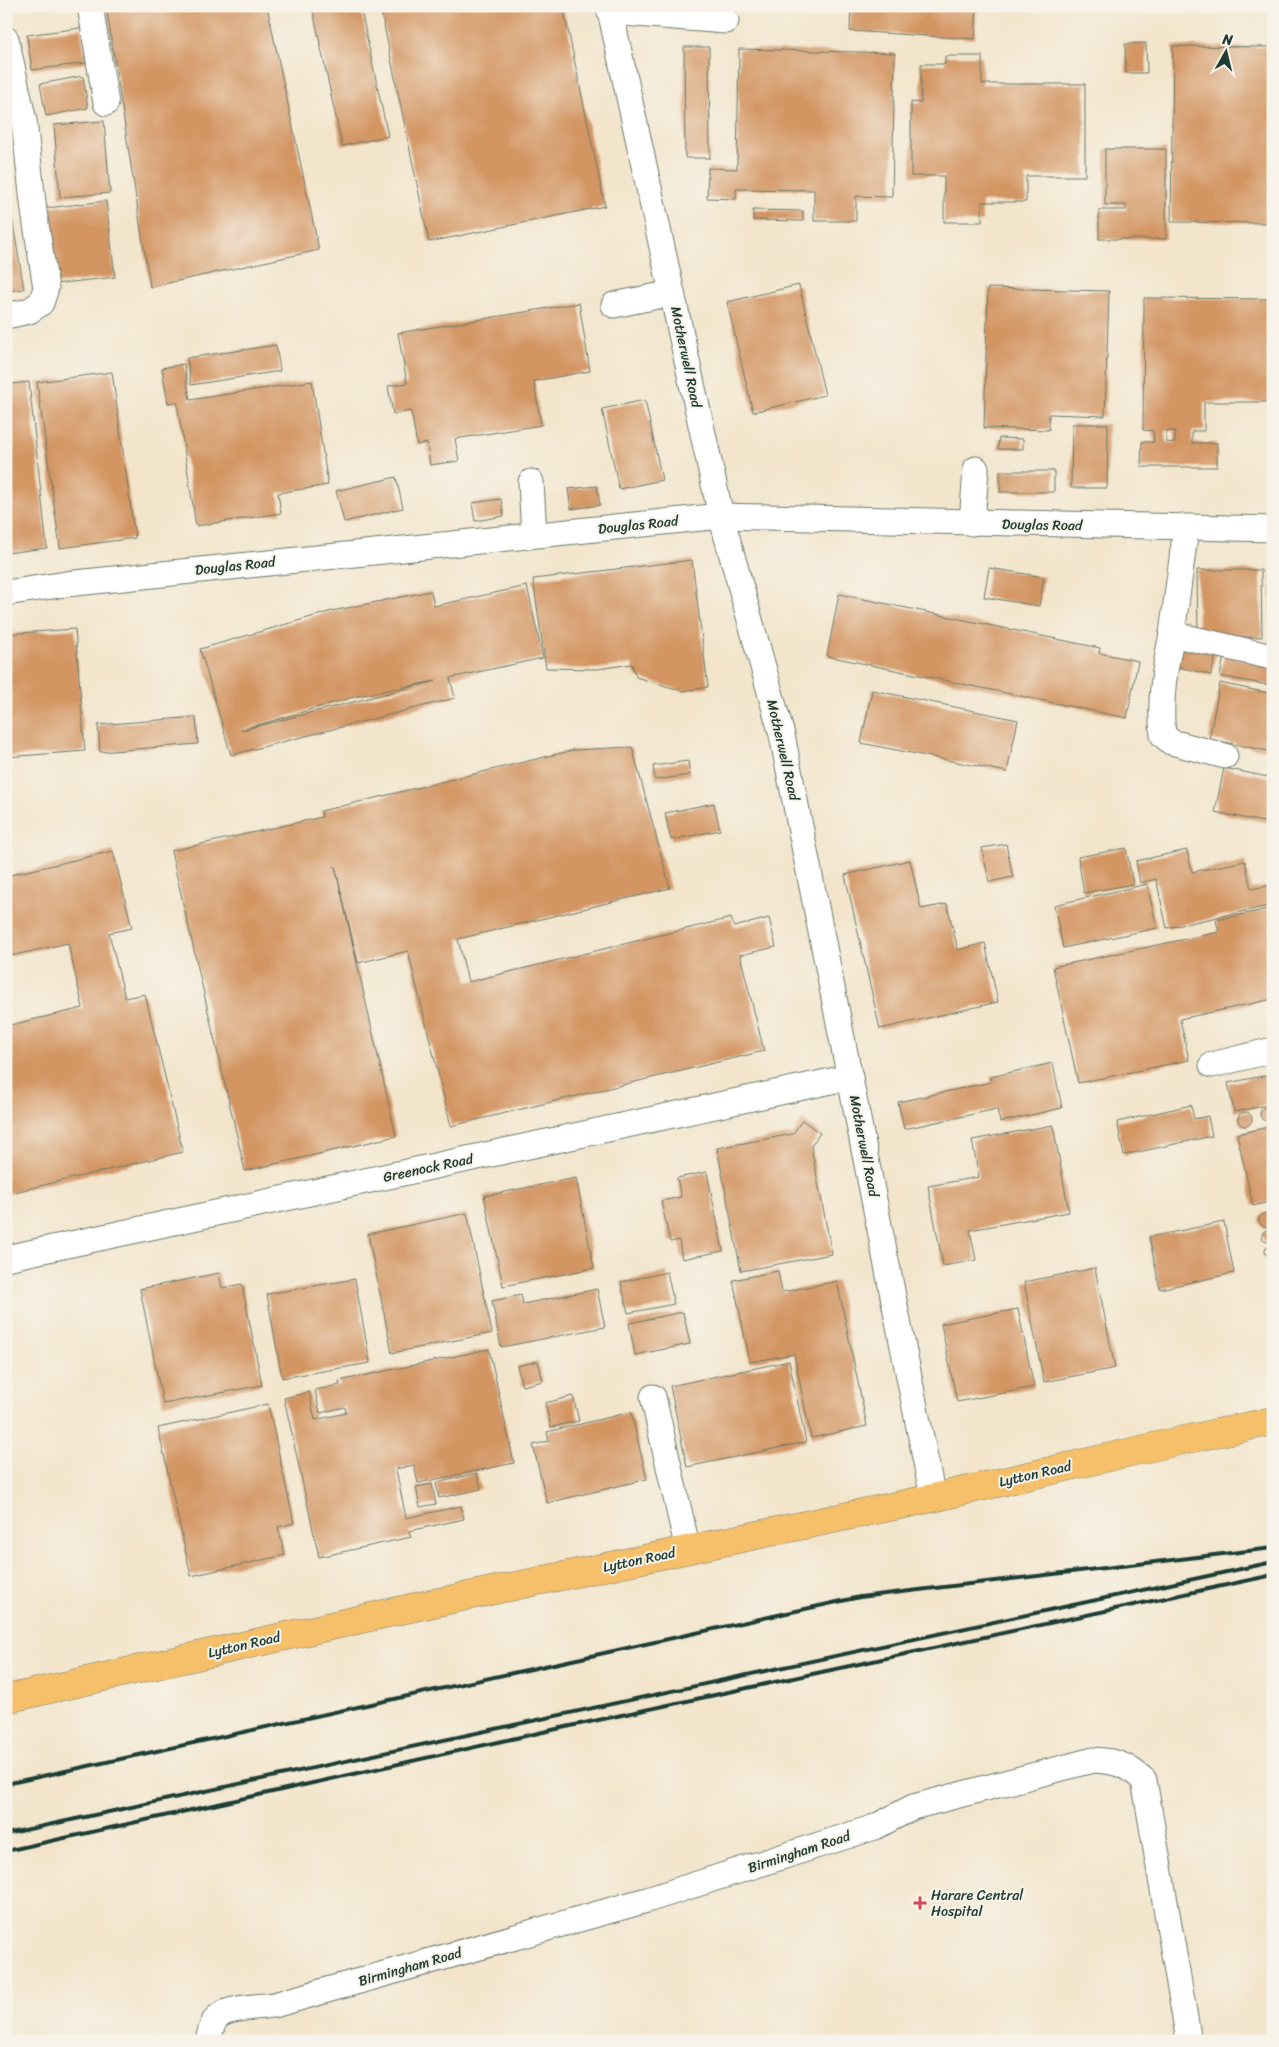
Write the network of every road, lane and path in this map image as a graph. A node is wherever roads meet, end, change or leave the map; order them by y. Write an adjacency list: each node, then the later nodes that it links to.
1 (90, 6): 5 (street)
2 (609, 9): 3 (street); 6 (street, Motherwell Road)
3 (726, 20)
4 (6, 40): 8 (street)
5 (106, 103)
6 (672, 293): 7 (street); 11 (street, Motherwell Road)
7 (614, 305)
8 (6, 316)
9 (976, 468): 12 (street)
10 (531, 482): 15 (street)
11 (721, 516): 12 (street, Douglas Road); 15 (street, Douglas Road); 22 (street, Motherwell Road)
12 (972, 523): 13 (street, Douglas Road)
13 (1186, 528): 14 (street, Douglas Road); 17 (street)
14 (1273, 530)
15 (534, 536): 16 (street, Douglas Road)
16 (6, 593)
17 (1172, 634): 18 (street); 19 (street)
18 (1272, 656)
19 (1225, 756)
20 (1273, 1050): 21 (street)
21 (1212, 1065)
22 (850, 1077): 23 (street, Greenock Road); 26 (street, Motherwell Road)
23 (6, 1258)
24 (653, 1397): 27 (street)
25 (1273, 1421): 26 (main road, Lytton Road)
26 (933, 1498): 27 (main road, Lytton Road)
27 (688, 1550): 28 (main road, Lytton Road)
28 (6, 1699)
29 (208, 2041): 30 (street, Birmingham Road)
30 (1189, 2041)

